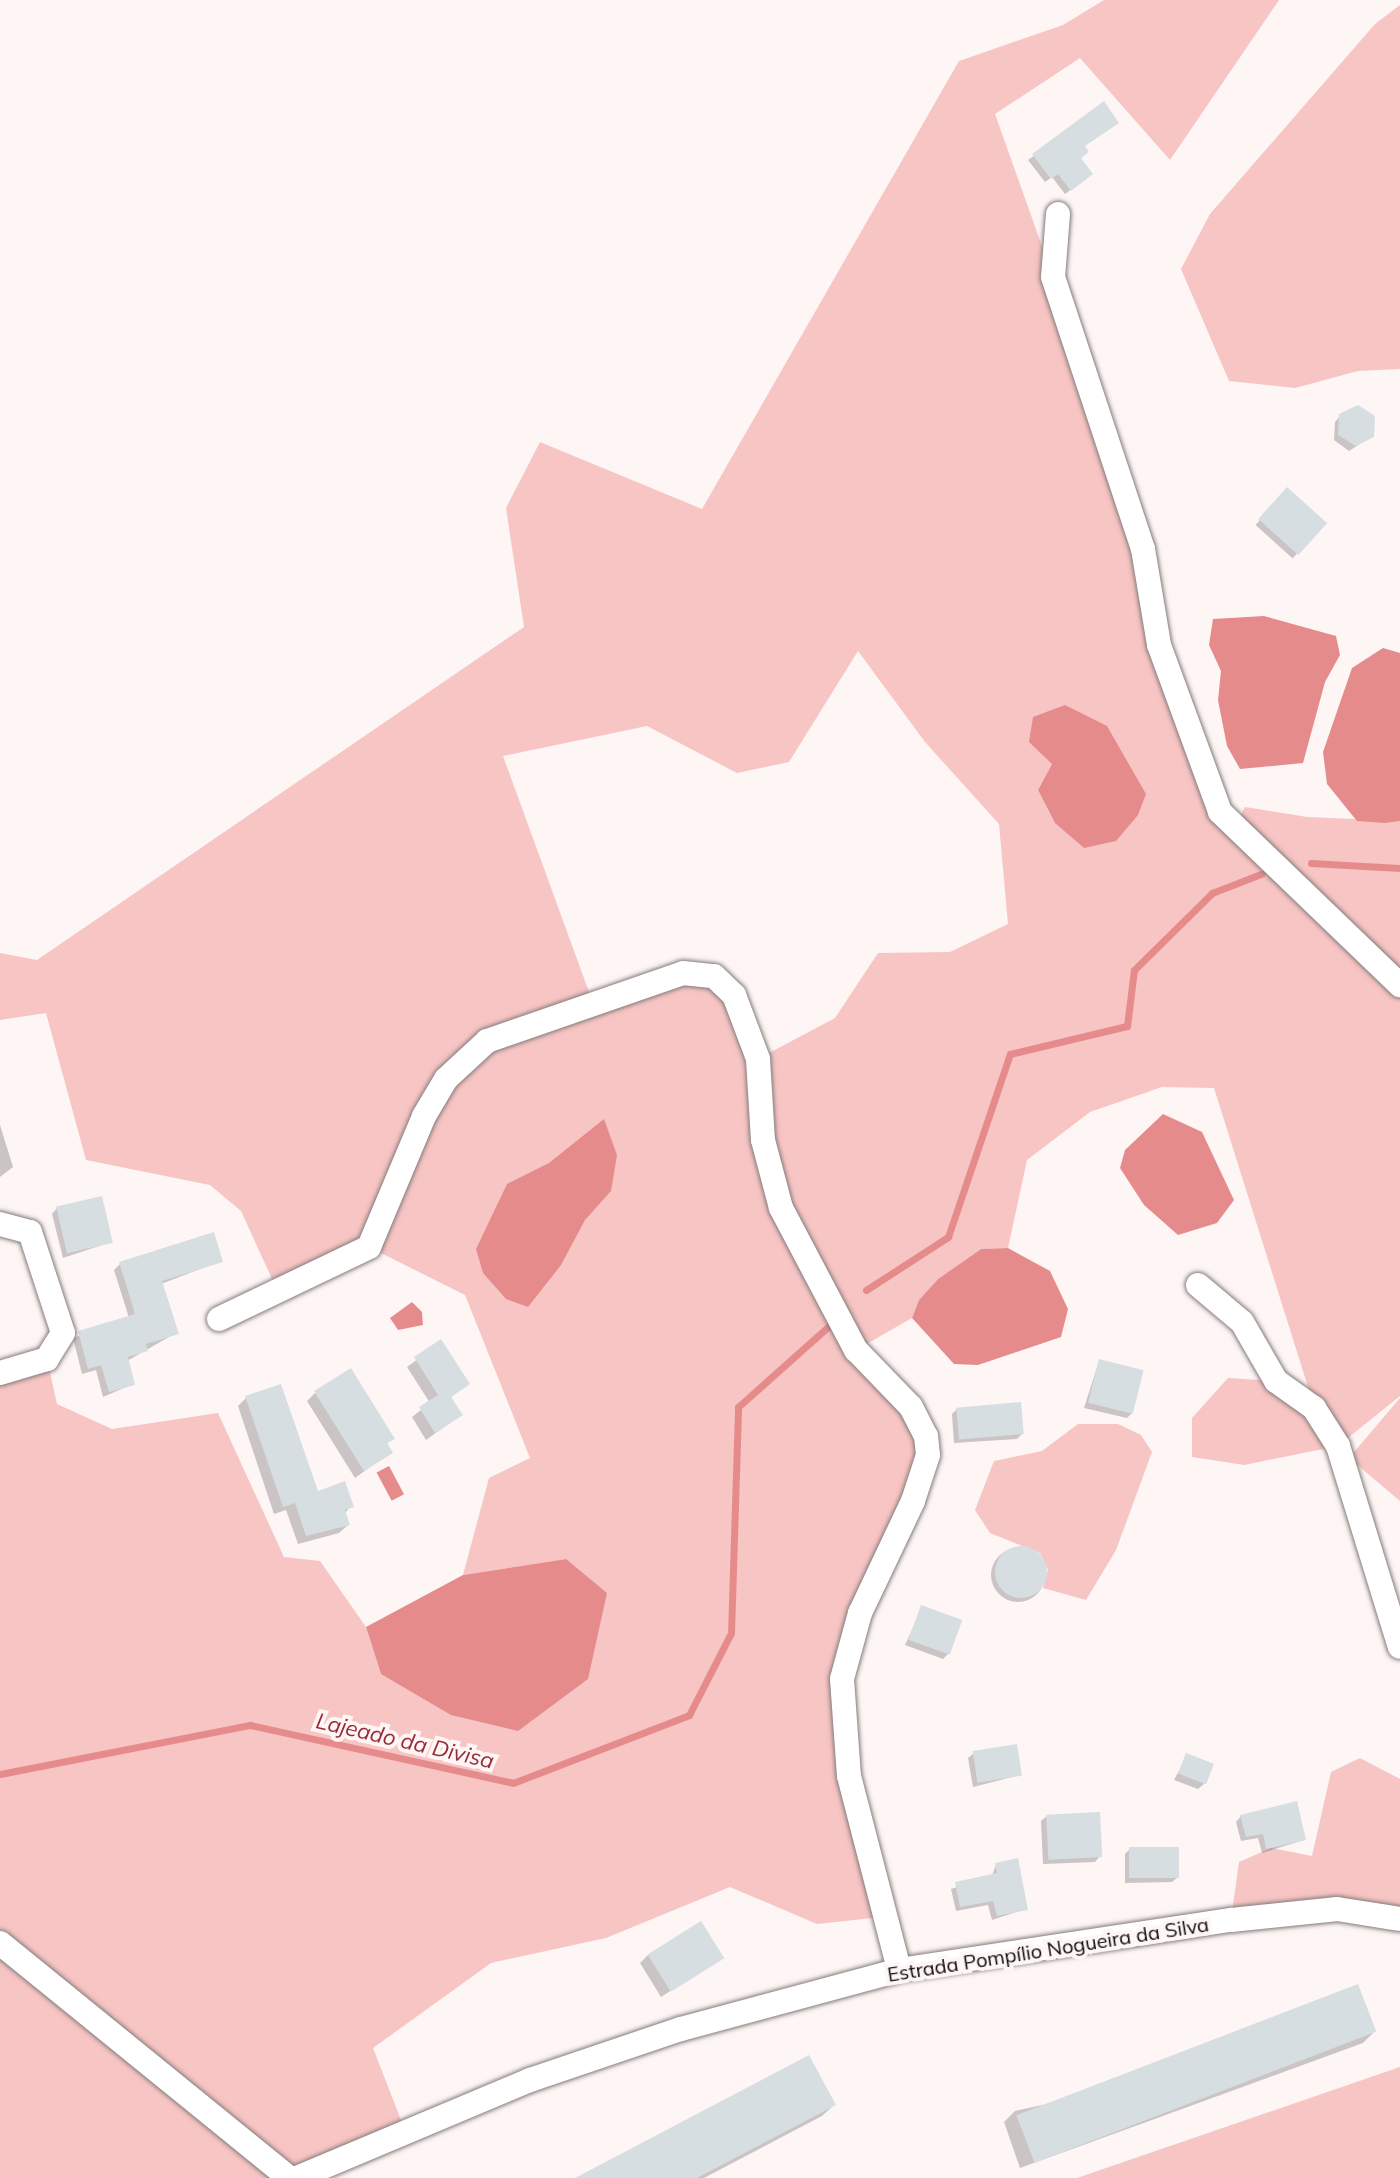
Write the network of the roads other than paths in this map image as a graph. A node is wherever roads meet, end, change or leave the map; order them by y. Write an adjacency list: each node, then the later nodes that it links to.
1 (1058, 214): 2 (street)
2 (1400, 985)
3 (0, 1224): 6 (street)
4 (1198, 1285): 7 (street)
5 (219, 1319): 10 (street)
6 (0, 1373)
7 (1400, 1647)
8 (1400, 1919): 10 (street, Estrada Pompílio Nogueira da Silva)
9 (0, 1943): 11 (street)
10 (899, 1970): 12 (street, Estrada Pompílio Nogueira da Silva)
11 (289, 2178)
12 (297, 2178)

